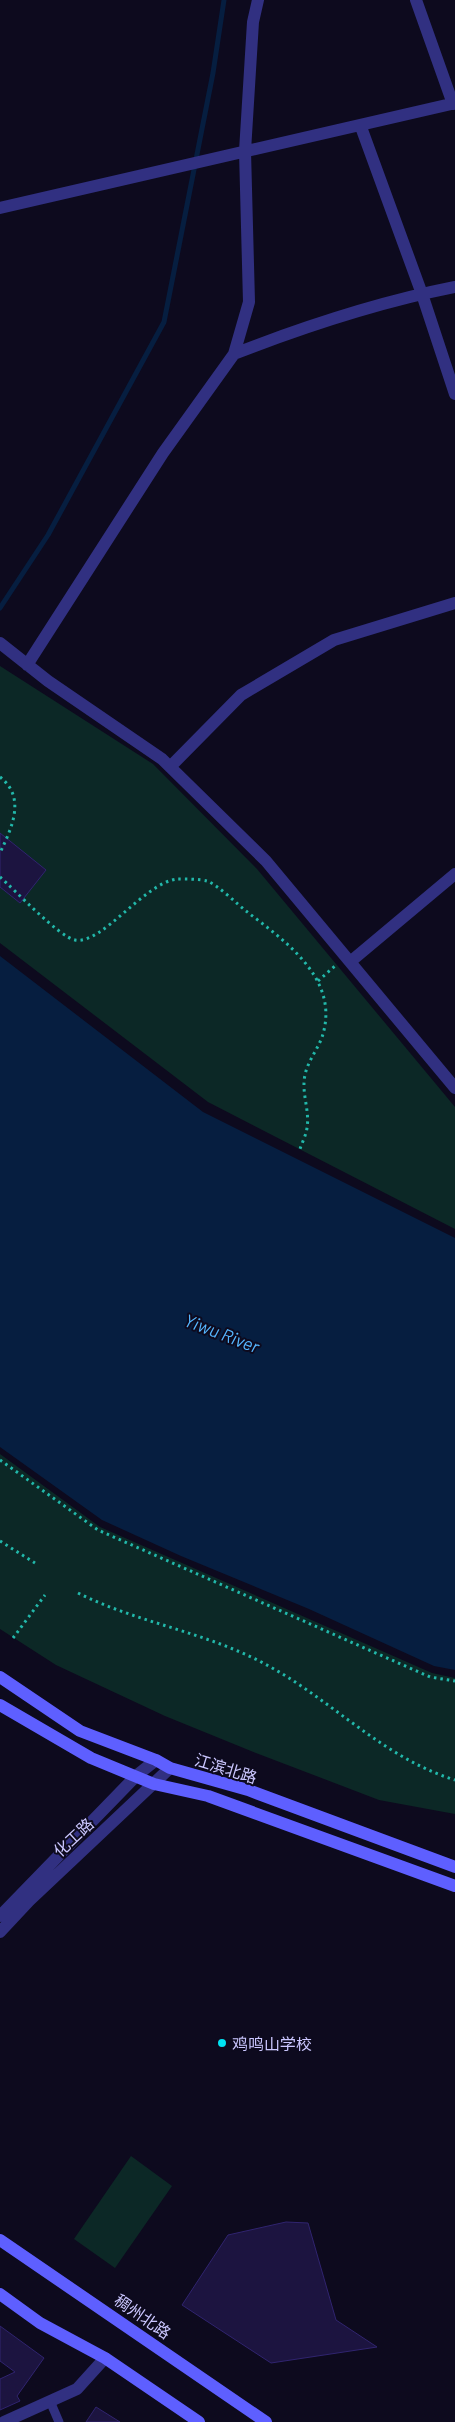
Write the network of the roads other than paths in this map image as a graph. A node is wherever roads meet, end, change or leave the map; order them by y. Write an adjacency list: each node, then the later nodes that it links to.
1 (258, 0): 5 (street)
2 (416, 0): 3 (street)
3 (454, 104): 4 (street)
4 (361, 127): 5 (street); 8 (street)
5 (245, 151): 6 (street); 9 (street)
6 (0, 208)
7 (455, 287): 8 (street)
8 (422, 294): 9 (street); 10 (street)
9 (234, 354): 13 (street)
10 (455, 394)
11 (455, 602): 14 (street)
12 (0, 643): 13 (street)
13 (28, 665): 14 (street)
14 (170, 767): 16 (street)
15 (455, 874): 16 (street)
16 (350, 962): 17 (street)
17 (455, 1088)
18 (0, 1677): 20 (main road, 江滨北路)
19 (0, 1705): 22 (main road, 江滨北路)
20 (156, 1760): 21 (main road, 江滨北路); 22 (street, 化工路)
21 (170, 1768): 23 (street, 化工路); 24 (main road, 江滨北路)
22 (136, 1776): 23 (main road, 江滨北路); 26 (street, 化工路)
23 (154, 1784): 25 (main road, 江滨北路); 27 (street, 化工路)
24 (455, 1867)
25 (455, 1886)
26 (0, 1916)
27 (0, 1932)
28 (0, 2240): 35 (main road, 稠州北路)
29 (0, 2294): 30 (main road)
30 (105, 2358): 31 (street); 34 (main road)
31 (50, 2401): 32 (street); 33 (lane)
32 (4, 2422)
33 (59, 2422)
34 (199, 2422)
35 (266, 2422)

